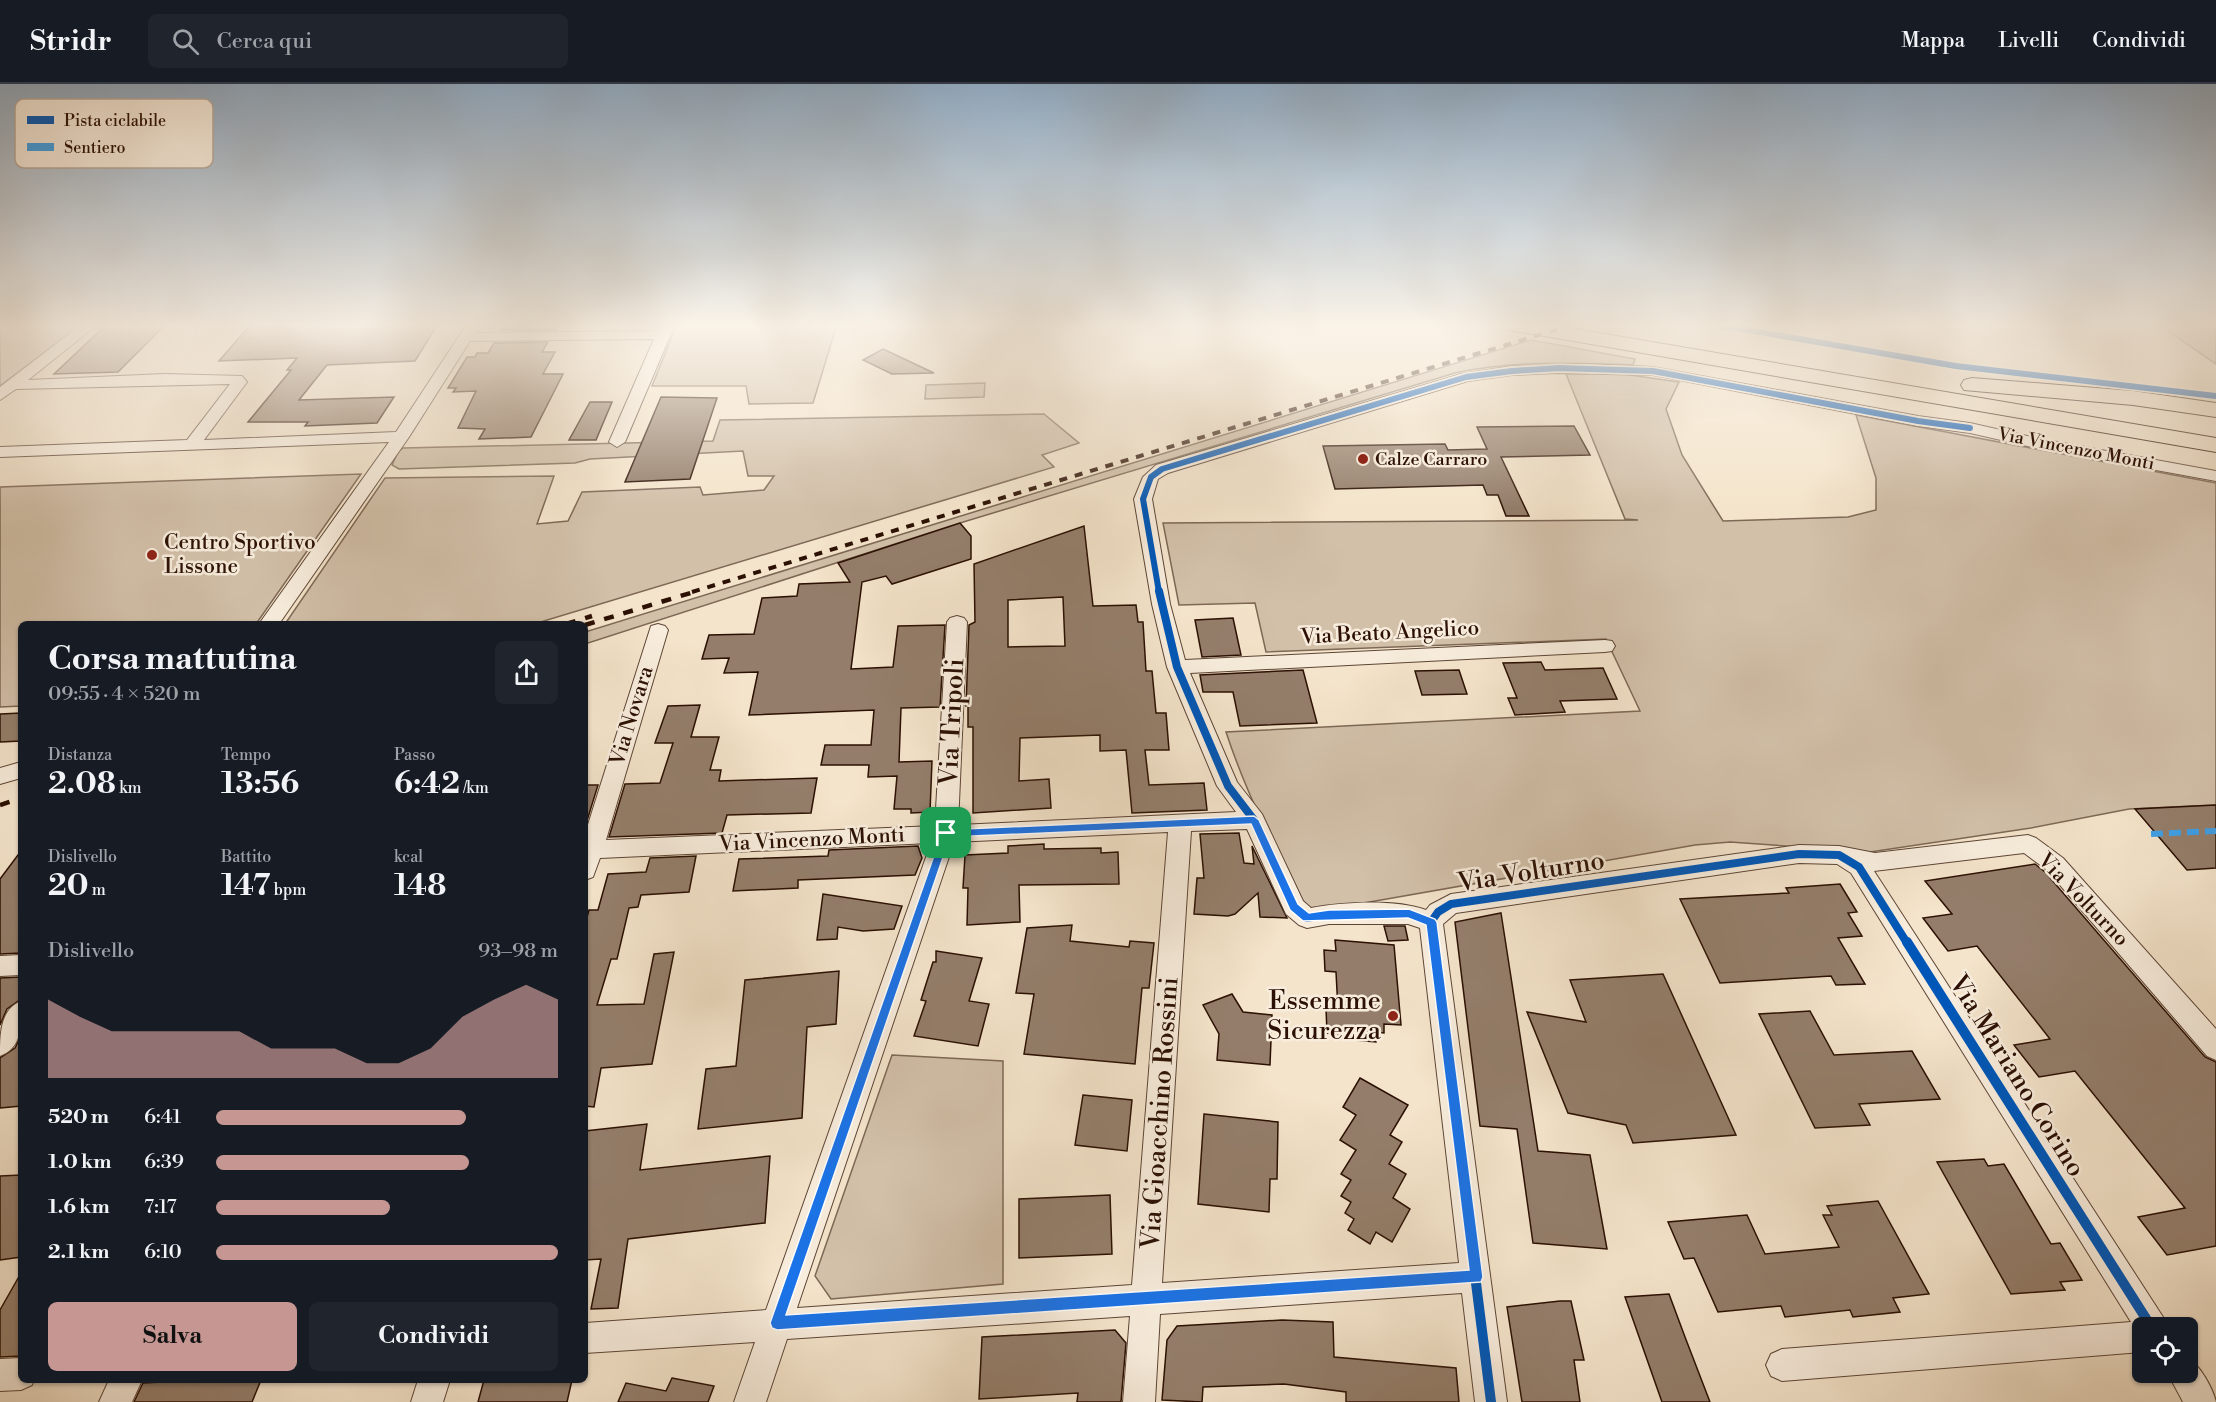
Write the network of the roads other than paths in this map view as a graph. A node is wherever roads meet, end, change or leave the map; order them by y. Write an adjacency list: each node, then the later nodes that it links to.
1 (77, 386): 11 (street)
2 (236, 386): 17 (street)
3 (434, 386): 15 (street)
4 (641, 386): 16 (street)
5 (1438, 386): 26 (street, Via Vincenzo Monti)
6 (1730, 386): 13 (street, Via Vincenzo Monti)
7 (1827, 386): 13 (highway)
8 (1869, 386): 18 (highway)
9 (1965, 386): 14 (highway)
10 (1981, 386): 12 (highway)
11 (6, 390)
12 (2216, 410)
13 (1969, 424): 20 (highway); 21 (street, Via Vincenzo Monti)
14 (2216, 428)
15 (401, 437): 17 (street); 22 (street)
16 (617, 442)
17 (192, 444): 19 (street)
18 (2216, 445)
19 (0, 452)
20 (2216, 465)
21 (2216, 476)
22 (271, 621)
23 (957, 622): 31 (street, Via Tripoli)
24 (658, 630): 32 (street, Via Novara)
25 (1605, 646): 26 (street, Via Beato Angelico)
26 (1177, 667): 29 (street)
27 (18, 771): 28 (street)
28 (0, 776)
29 (1254, 820): 30 (street, Via Vincenzo Monti); 35 (street)
30 (1180, 824): 31 (street, Via Vincenzo Monti); 42 (street, Via Gioacchino Rossini)
31 (946, 833): 34 (street, Via Vincenzo Monti); 44 (street, Via Tripoli)
32 (588, 854)
33 (1839, 855): 35 (street, Via Volturno); 40 (street, Via Volturno); 43 (street, Via Mariano Corino)
34 (588, 857)
35 (1431, 922): 41 (street)
36 (18, 965): 37 (street)
37 (0, 966)
38 (18, 1017): 39 (street)
39 (0, 1044)
40 (2216, 1048)
41 (1476, 1277): 42 (street); 57 (street)
42 (1147, 1299): 44 (street); 56 (street, Via Gioacchino Rossini)
43 (2145, 1317)
44 (777, 1323): 45 (street); 55 (street, Via Tripoli)
45 (588, 1338)
46 (2132, 1338): 47 (street)
47 (1782, 1365)
48 (18, 1374): 49 (street)
49 (0, 1375)
50 (124, 1383): 53 (street)
51 (433, 1383): 54 (street)
52 (2189, 1383): 58 (street)
53 (115, 1402)
54 (427, 1402)
55 (750, 1402)
56 (1138, 1402)
57 (1491, 1402)
58 (2201, 1402)

